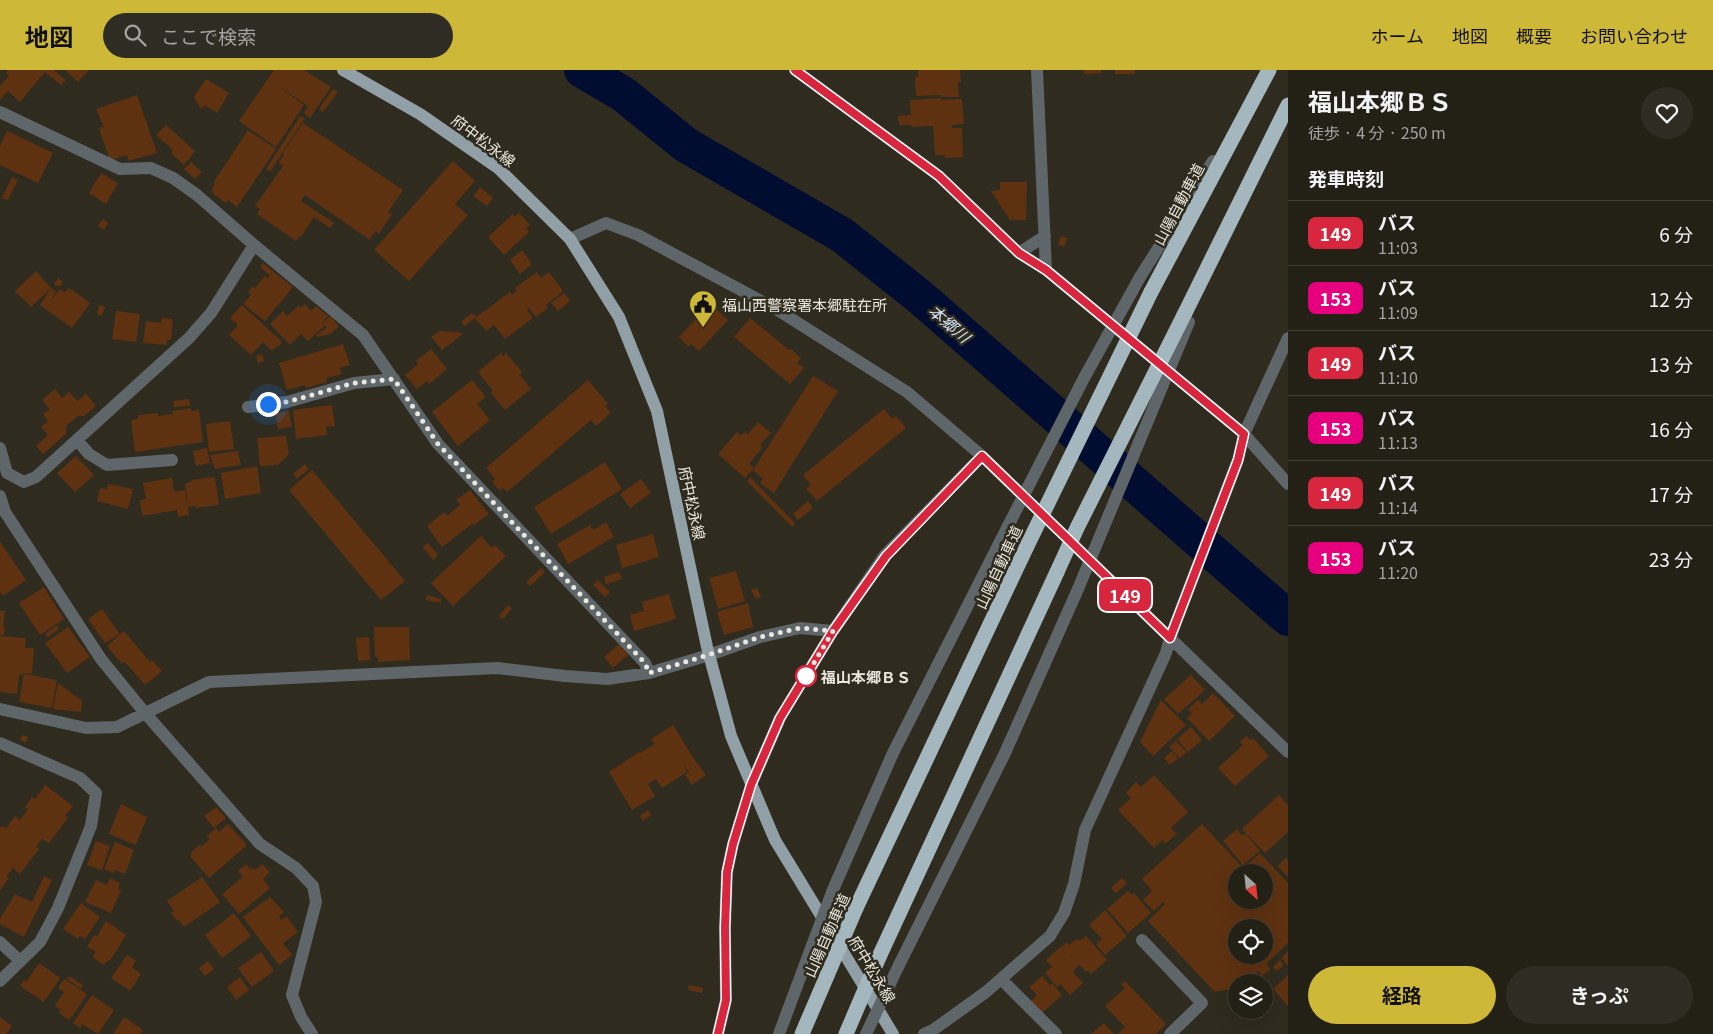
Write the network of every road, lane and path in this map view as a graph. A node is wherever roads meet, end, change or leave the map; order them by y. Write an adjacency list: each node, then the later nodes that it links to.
1 (343, 70): 9 (main road, 府中松永線)
2 (795, 70): 11 (street)
3 (1036, 70): 8 (street)
4 (1269, 70): 5 (highway, 山陽自動車道)
5 (1257, 94): 40 (street, bridge); 41 (highway, 山陽自動車道, bridge)
6 (1288, 105): 13 (highway)
7 (0, 112): 10 (street)
8 (1045, 236): 11 (street); 12 (street)
9 (570, 239): 20 (street); 26 (main road, 府中松永線)
10 (254, 245): 15 (street); 18 (street)
11 (1019, 253): 12 (street)
12 (1046, 270): 17 (street)
13 (1186, 318): 42 (highway, bridge); 43 (street, bridge)
14 (1288, 338): 17 (street)
15 (394, 379): 16 (street); 27 (street)
16 (248, 407)
17 (1244, 434): 22 (street); 25 (street)
18 (76, 440): 19 (street); 21 (street)
19 (0, 448)
20 (982, 456): 24 (street); 25 (street)
21 (172, 460)
22 (1288, 484)
23 (0, 496): 29 (street)
24 (833, 631): 26 (street); 32 (street)
25 (1170, 638): 31 (street); 36 (street)
26 (708, 655): 27 (street); 32 (main road, 府中松永線)
27 (649, 673): 29 (street)
28 (0, 713): 29 (street)
29 (145, 713): 38 (street)
30 (0, 743): 35 (street)
31 (1288, 752)
32 (751, 785): 39 (street); 44 (main road, 府中松永線)
33 (1142, 940): 47 (street)
34 (0, 942): 35 (street)
35 (20, 961): 37 (street)
36 (1001, 978): 45 (street); 46 (street)
37 (0, 982)
38 (312, 1034)
39 (718, 1034)
40 (779, 1034)
41 (802, 1034)
42 (846, 1034)
43 (866, 1034)
44 (893, 1034)
45 (924, 1034)
46 (1056, 1034)
47 (1170, 1034)

